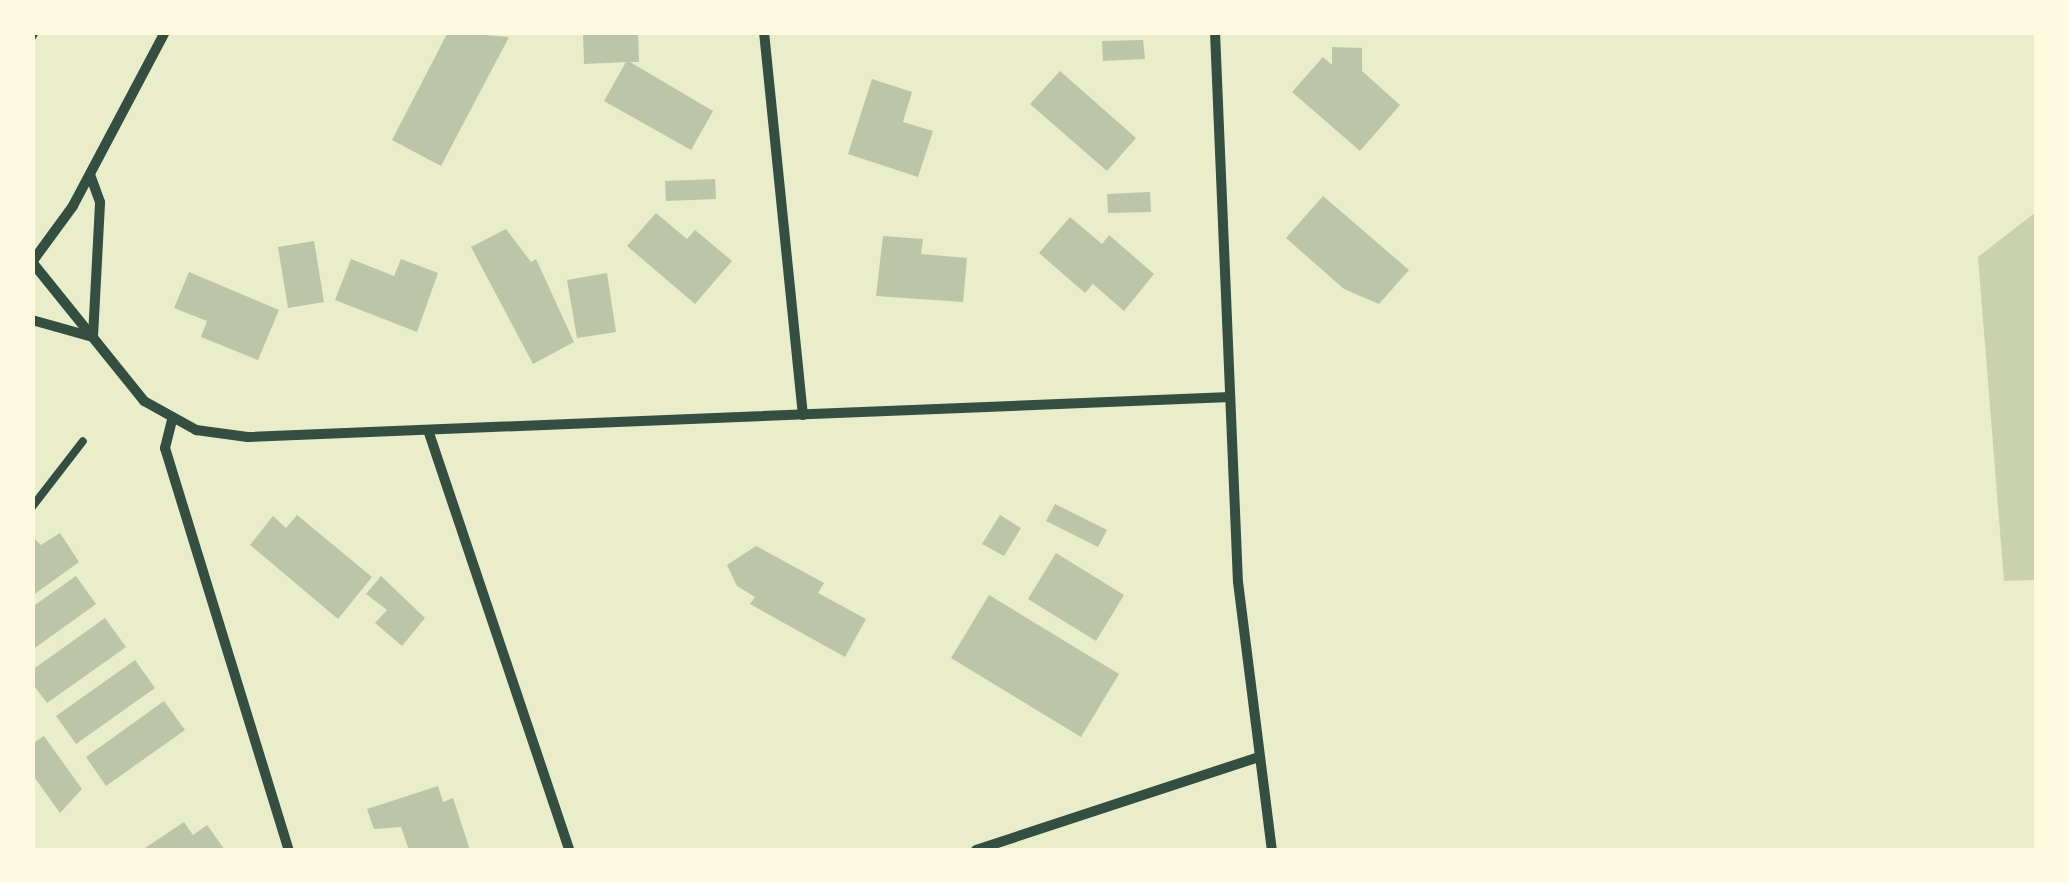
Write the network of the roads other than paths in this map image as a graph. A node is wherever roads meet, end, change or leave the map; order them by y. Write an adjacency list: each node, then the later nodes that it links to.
1 (165, 32): 4 (street)
2 (764, 32): 9 (street)
3 (1215, 32): 8 (street)
4 (90, 175): 5 (street); 7 (street)
5 (32, 262): 7 (street)
6 (32, 320): 7 (street)
7 (92, 337): 10 (street)
8 (1230, 397): 9 (street); 14 (street)
9 (803, 414): 11 (street)
10 (172, 420): 11 (street); 15 (street)
11 (428, 430): 16 (street)
12 (83, 441): 13 (lane)
13 (32, 506)
14 (1258, 757): 17 (street); 18 (street)
15 (288, 850)
16 (569, 850)
17 (976, 850)
18 (1272, 850)

